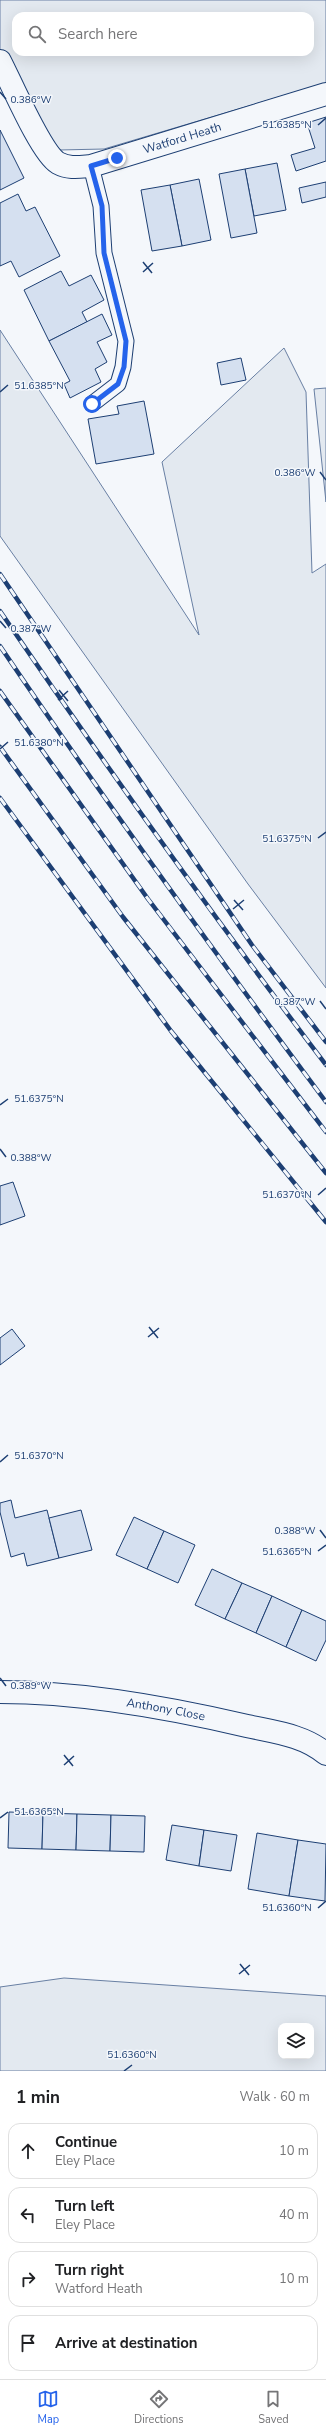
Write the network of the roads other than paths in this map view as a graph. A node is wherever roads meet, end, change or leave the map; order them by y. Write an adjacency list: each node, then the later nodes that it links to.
1 (0, 61): 3 (street, Watford Heath)
2 (326, 94): 3 (street, Watford Heath)
3 (91, 166): 4 (lane)
4 (92, 404)
5 (0, 1692): 6 (street, Anthony Close)
6 (326, 1754)

